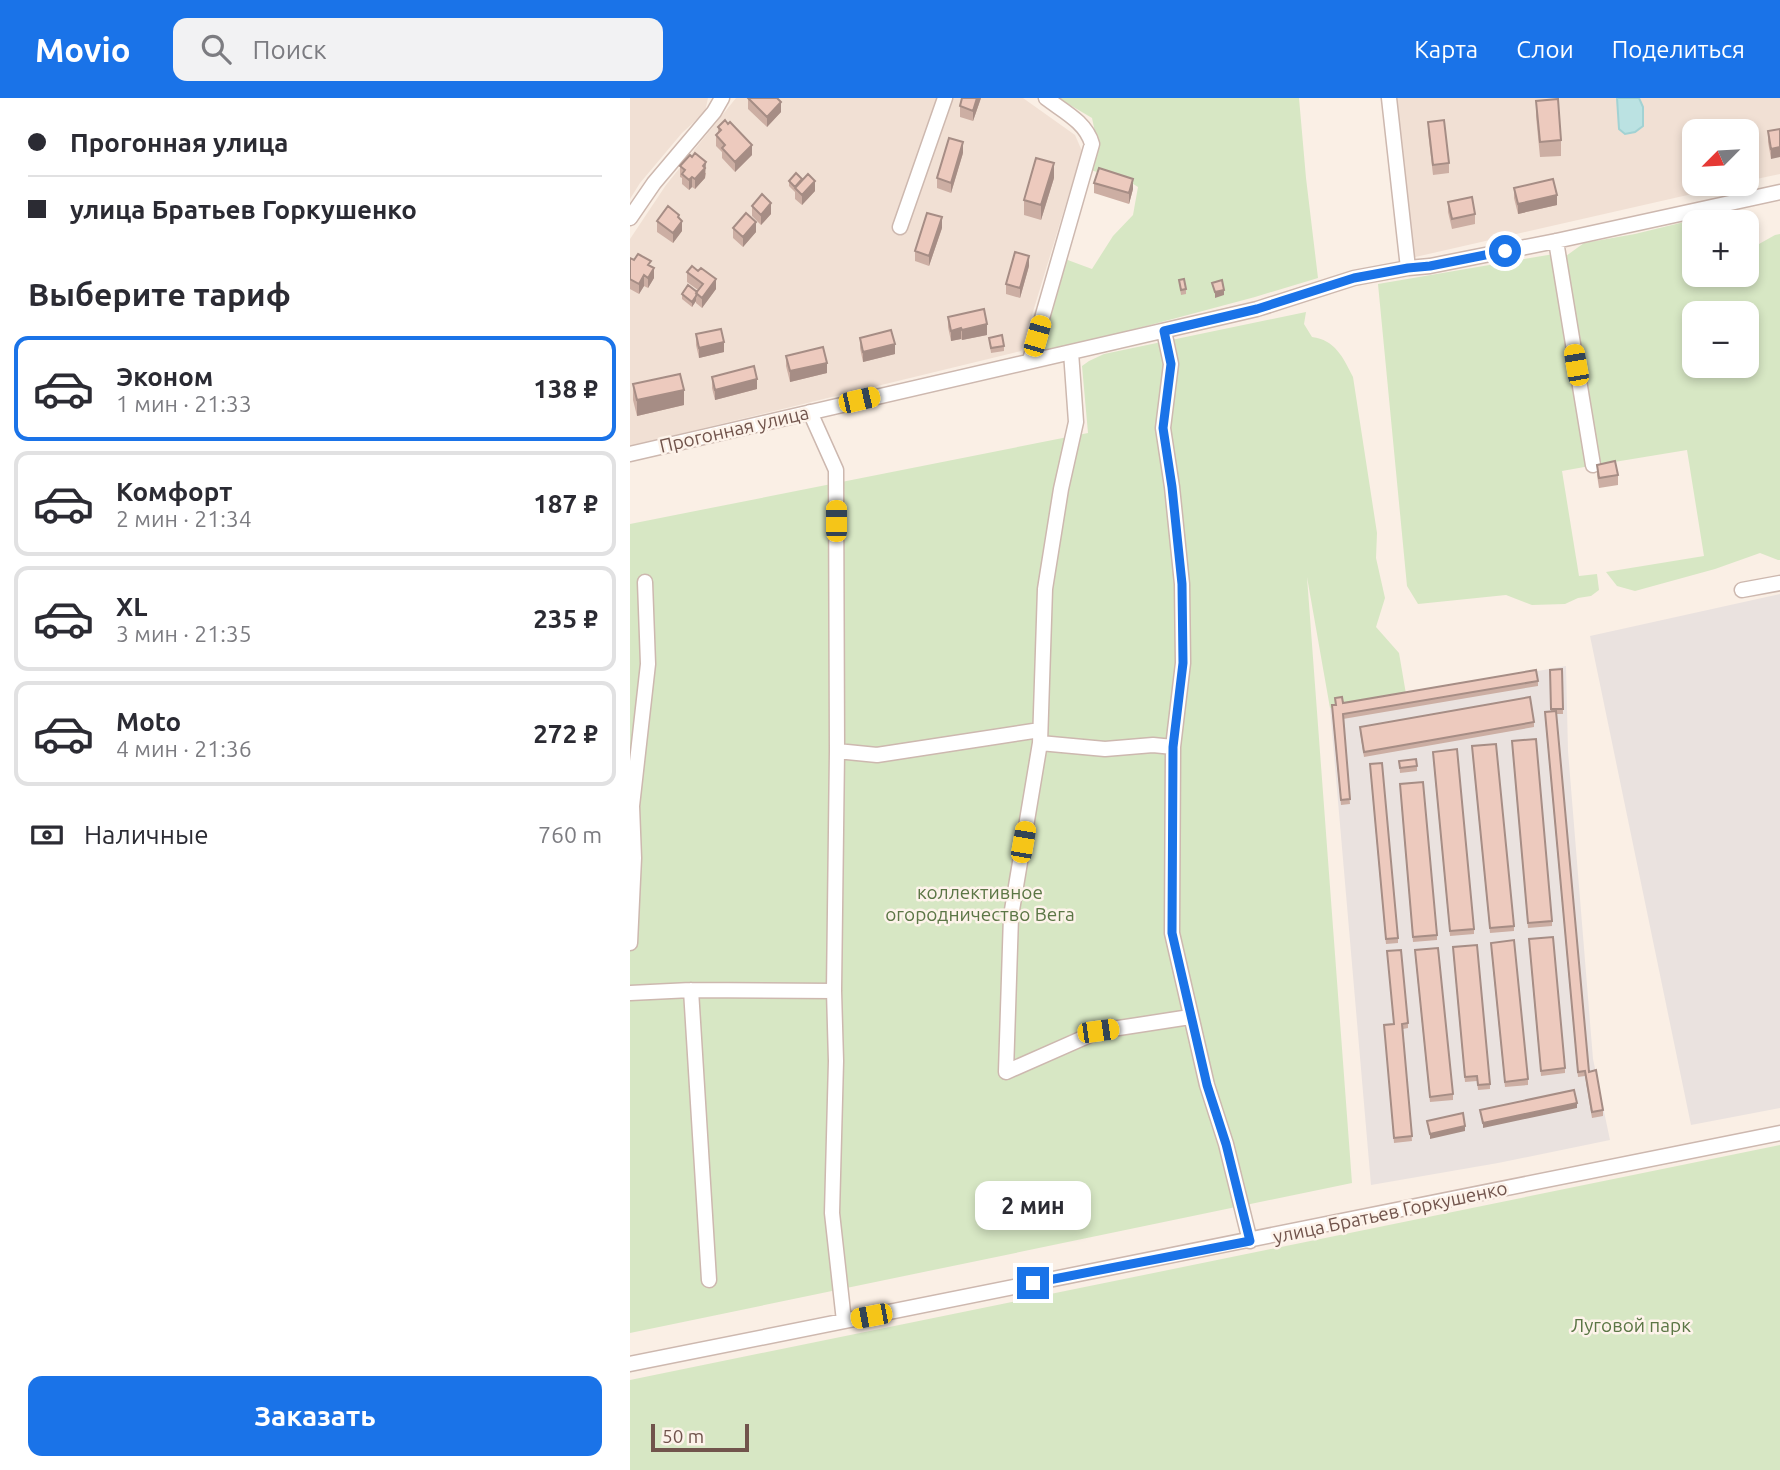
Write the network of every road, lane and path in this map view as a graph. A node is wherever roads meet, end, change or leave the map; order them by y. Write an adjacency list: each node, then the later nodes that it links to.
1 (722, 98): 6 (street)
2 (945, 98): 7 (street)
3 (1046, 98): 12 (street)
4 (1389, 98): 9 (street)
5 (1780, 192): 8 (street, Прогонная улица)
6 (630, 218)
7 (900, 227)
8 (1556, 241): 9 (street, Прогонная улица); 15 (street)
9 (1408, 268): 10 (street, Прогонная улица)
10 (1164, 331): 11 (street, Прогонная улица); 20 (street)
11 (1071, 352): 12 (street, Прогонная улица); 19 (street)
12 (1030, 360): 13 (street, Прогонная улица)
13 (810, 412): 14 (street, Прогонная улица); 21 (street)
14 (630, 454)
15 (1593, 465)
16 (645, 582): 22 (street)
17 (1780, 583): 18 (street)
18 (1742, 590)
19 (1040, 736): 20 (street); 21 (street); 26 (street)
20 (1173, 747): 26 (street)
21 (837, 751): 24 (street)
22 (630, 943)
23 (691, 990): 24 (street); 25 (street); 29 (street)
24 (834, 991): 30 (street)
25 (630, 993)
26 (1190, 1017): 28 (street)
27 (1780, 1133): 28 (street, улица Братьев Горкушенко)
28 (1250, 1241): 30 (street, улица Братьев Горкушенко)
29 (709, 1280)
30 (844, 1321): 31 (street, улица Братьев Горкушенко)
31 (630, 1364)

